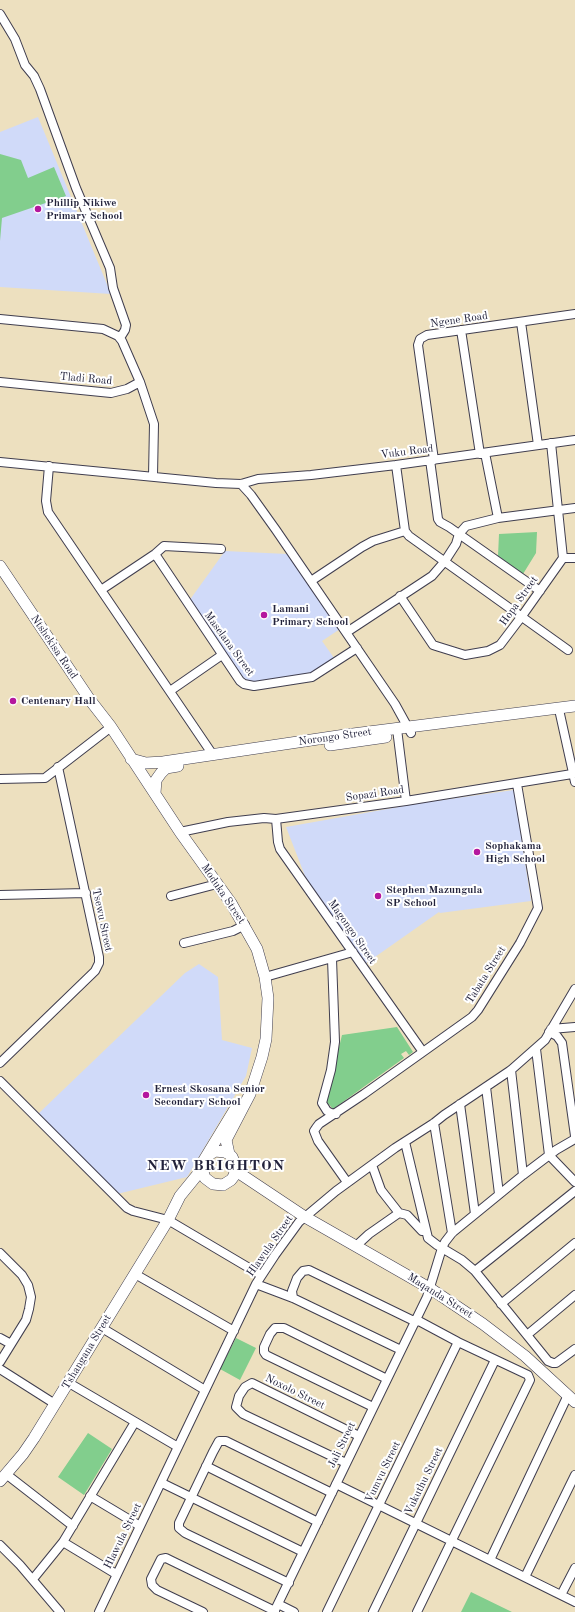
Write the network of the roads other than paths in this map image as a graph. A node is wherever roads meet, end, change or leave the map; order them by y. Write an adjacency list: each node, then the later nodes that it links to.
1 (0, 14): 6 (street)
2 (575, 314): 4 (street, Ngene Road)
3 (0, 319): 6 (street)
4 (521, 322): 5 (street, Ngene Road); 11 (street)
5 (461, 330): 12 (street); 13 (street, Ngene Road)
6 (120, 338): 8 (street)
7 (0, 382): 8 (street, Tladi Road)
8 (140, 382): 17 (street)
9 (575, 440): 10 (street, Vuku Road)
10 (551, 443): 11 (street, Vuku Road); 20 (street)
11 (538, 445): 12 (street, Vuku Road)
12 (483, 453): 13 (street, Vuku Road); 21 (street)
13 (432, 460): 15 (street, Vuku Road); 23 (street, Ngene Road)
14 (0, 462): 16 (street, Vuku Road)
15 (396, 465): 18 (street, Vuku Road); 22 (street)
16 (49, 466): 17 (street, Vuku Road); 31 (street)
17 (153, 476): 18 (street, Vuku Road)
18 (241, 484): 30 (street)
19 (575, 508): 20 (street)
20 (559, 510): 21 (street); 26 (street)
21 (498, 518): 23 (street)
22 (405, 531): 28 (street); 30 (street)
23 (459, 534): 28 (street); 32 (street, Ngene Road)
24 (221, 549): 25 (street)
25 (154, 554): 31 (street); 38 (street, Maselana Street)
26 (563, 558): 27 (street); 32 (street, Hopa Street)
27 (575, 558)
28 (444, 561): 33 (street); 34 (street)
29 (0, 566): 44 (street, Ntshekisa Road)
30 (311, 580): 35 (street)
31 (101, 590): 39 (street)
32 (540, 591): 34 (street, Hopa Street)
33 (400, 596): 34 (street, Hopa Street); 35 (street)
34 (522, 616): 37 (street)
35 (347, 632): 36 (street)
36 (357, 648): 38 (street, Maselana Street); 45 (street)
37 (568, 650)
38 (222, 654): 39 (street)
39 (170, 691): 47 (street)
40 (575, 706): 41 (street)
41 (542, 713): 43 (street); 45 (street, Norongo Street)
42 (575, 713): 43 (street)
43 (560, 714): 52 (street)
44 (111, 727): 48 (street, Moduka Street); 49 (street)
45 (410, 730): 46 (street, Norongo Street)
46 (397, 732): 47 (street, Norongo Street); 50 (street, Norongo Street); 57 (street)
47 (213, 755): 48 (street, Norongo Street)
48 (131, 759): 51 (street, Moduka Street)
49 (58, 767): 53 (street); 61 (street, Tsewu Street)
50 (166, 768): 51 (street, Norongo Street); 56 (street)
51 (142, 774): 56 (street, Moduka Street)
52 (572, 774): 54 (street); 55 (street, Sopazi Road)
53 (0, 779)
54 (575, 782)
55 (517, 784): 57 (street, Sopazi Road); 73 (street, Tabata Street)
56 (155, 793): 59 (street, Moduka Street)
57 (406, 801): 58 (street, Sopazi Road)
58 (276, 819): 59 (street, Sopazi Road); 66 (street, Magongo Street)
59 (180, 832): 60 (street, Moduka Street)
60 (217, 884): 63 (street); 64 (street, Moduka Street)
61 (86, 893): 62 (street); 74 (street, Tsewu Street)
62 (0, 895)
63 (171, 896)
64 (245, 925): 65 (street); 68 (street, Moduka Street)
65 (184, 943)
66 (353, 952): 67 (street); 73 (street, Magongo Street)
67 (332, 959): 68 (street); 80 (street)
68 (265, 977): 77 (street, Moduka Street)
69 (575, 989): 71 (street, Hlawula Street)
70 (575, 1027): 71 (street)
71 (550, 1030): 72 (street, Hlawula Street); 82 (street)
72 (536, 1049): 75 (street, Hlawula Street); 85 (street)
73 (423, 1052): 80 (street, Tabata Street)
74 (0, 1063)
75 (511, 1070): 78 (street, Hlawula Street); 89 (street)
76 (0, 1081): 99 (street)
77 (254, 1082): 84 (street, Moduka Street); 86 (street, Moduka Street)
78 (486, 1086): 79 (street, Hlawula Street); 95 (street)
79 (460, 1104): 81 (street, Hlawula Street); 97 (street)
80 (336, 1114): 92 (street, Tabata Street)
81 (434, 1123): 83 (street, Hlawula Street); 101 (street)
82 (575, 1138): 85 (street, Jali Street)
83 (405, 1142): 87 (street, Hlawula Street); 100 (street)
84 (229, 1154): 86 (street); 90 (street)
85 (549, 1155): 89 (street, Jali Street); 93 (street)
86 (206, 1156): 88 (street)
87 (372, 1165): 92 (street, Hlawula Street); 96 (street)
88 (202, 1169): 91 (street); 99 (street, Tshangana Street)
89 (523, 1175): 95 (street, Jali Street)
90 (233, 1176): 91 (street); 98 (street, Maqanda Street)
91 (208, 1182): 99 (street, Tshangana Street)
92 (348, 1182): 98 (street, Hlawula Street)
93 (575, 1182)
94 (575, 1191): 106 (street)
95 (499, 1194): 97 (street, Jali Street)
96 (399, 1213): 100 (street); 103 (street)
97 (475, 1214): 101 (street, Jali Street)
98 (305, 1217): 103 (street, Maqanda Street); 108 (street, Hlawula Street)
99 (168, 1220): 107 (street, Tshangana Street); 108 (street)
100 (425, 1230): 104 (street)
101 (452, 1233): 104 (street, Jali Street)
102 (575, 1243): 113 (street)
103 (356, 1246): 110 (street, Maqanda Street)
104 (442, 1248): 106 (street); 110 (street, Jali Street)
105 (0, 1253): 120 (street)
106 (475, 1271): 113 (street)
107 (135, 1274): 115 (street, Tshangana Street); 116 (street)
108 (261, 1275): 109 (street, Hlawula Street)
109 (256, 1284): 112 (street); 116 (street, Hlawula Street)
110 (431, 1289): 114 (street, Jali Street); 129 (street, Maqanda Street)
111 (575, 1295): 117 (street)
112 (293, 1298): 114 (street); 122 (street)
113 (502, 1304): 117 (street)
114 (416, 1321): 119 (street); 122 (street, Jali Street)
115 (102, 1328): 127 (street, Tshangana Street); 128 (street)
116 (234, 1331): 128 (street, Hlawula Street)
117 (527, 1335): 121 (street)
118 (0, 1338): 120 (street)
119 (458, 1342): 123 (street); 144 (street, Vumvu Street)
120 (10, 1344): 124 (street)
121 (575, 1349)
122 (401, 1350): 126 (street, Jali Street)
123 (495, 1360): 146 (street, Vukuthu Street); 149 (street)
124 (0, 1362)
125 (0, 1369): 130 (street)
126 (387, 1379): 131 (street, Jali Street); 131 (street)
127 (69, 1383): 130 (street, Tshangana Street); 132 (street)
128 (205, 1390): 134 (street, Hlawula Street)
129 (572, 1399): 153 (street)
130 (55, 1404): 138 (street, Tshangana Street)
131 (373, 1407): 133 (street, Jali Street)
132 (134, 1422): 134 (street); 142 (street)
133 (359, 1436): 135 (street, Jali Street); 135 (street, Noxolo Street)
134 (178, 1447): 139 (street, Hlawula Street)
135 (346, 1463): 140 (street, Jali Street)
136 (206, 1466): 141 (street); 143 (street); 145 (street)
137 (575, 1475): 156 (street)
138 (3, 1478): 147 (street)
139 (162, 1482): 143 (street); 148 (street, Hlawula Street)
140 (336, 1484): 141 (street, Jali Street); 144 (street)
141 (332, 1493): 145 (street, Jali Street)
142 (90, 1496): 147 (street); 148 (street)
143 (191, 1498): 152 (street); 158 (street)
144 (379, 1505): 146 (street); 166 (street, Vumvu Street)
145 (318, 1522): 152 (street, Jali Street)
146 (416, 1523): 149 (street); 167 (street, Vukuthu Street)
147 (73, 1526): 150 (street)
148 (140, 1526): 155 (street, Hlawula Street)
149 (451, 1541): 153 (street); 168 (street)
150 (63, 1542): 155 (street); 157 (street)
151 (0, 1544): 157 (street)
152 (303, 1552): 158 (street, Jali Street)
153 (490, 1560): 156 (street)
154 (575, 1568): 159 (street)
155 (116, 1574): 163 (street, Hlawula Street)
156 (526, 1577): 159 (street)
157 (32, 1579): 162 (street)
158 (289, 1583): 161 (street, Jali Street)
159 (562, 1595): 160 (street)
160 (575, 1602)
161 (276, 1609): 164 (street); 165 (street)
162 (60, 1612)
163 (99, 1612)
164 (203, 1612)
165 (294, 1612)
166 (327, 1612)
167 (372, 1612)
168 (417, 1612)

